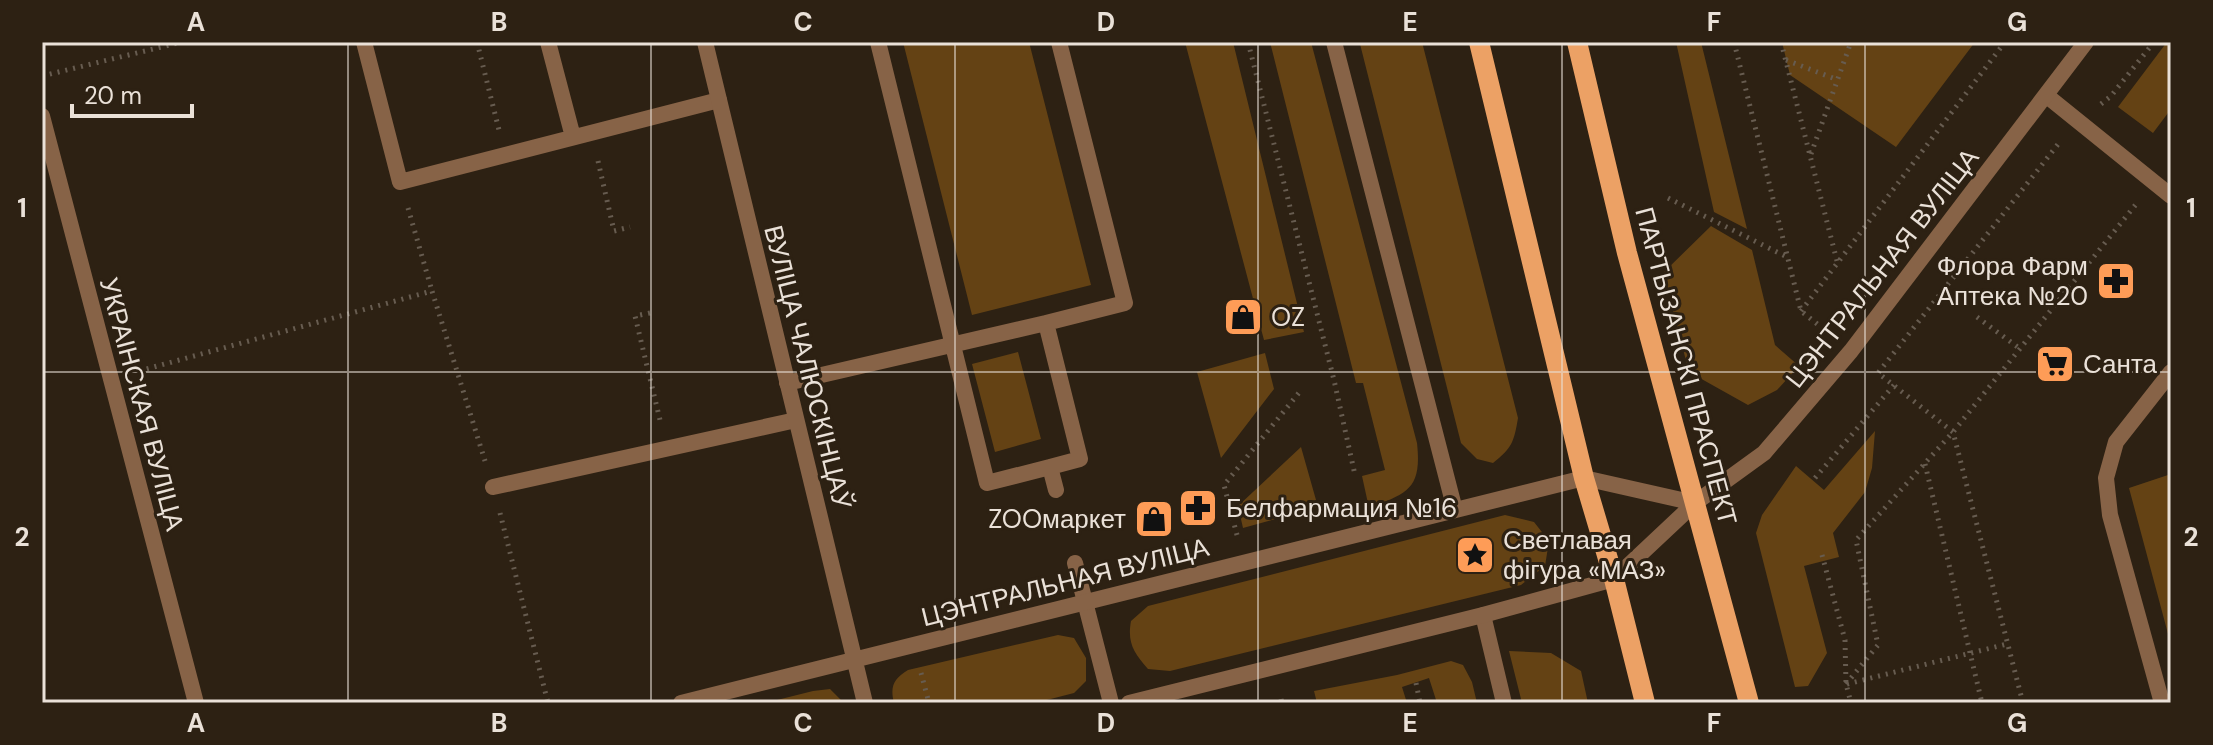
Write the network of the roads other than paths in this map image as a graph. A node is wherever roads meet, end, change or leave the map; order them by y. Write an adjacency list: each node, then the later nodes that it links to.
1 (364, 42): 13 (street)
2 (548, 42): 13 (street)
3 (705, 42): 11 (street, ВУЛІЦА ЧАЛЮСКІНЦАЎ)
4 (878, 42): 16 (street)
5 (1059, 42): 15 (street)
6 (1334, 42): 25 (street)
7 (1479, 42): 21 (main road)
8 (1577, 42): 24 (main road, ПАРТЫЗАНСКІ ПРАСПЕКТ)
9 (2086, 42): 10 (street, ЦЭНТРАЛЬНАЯ ВУЛІЦА)
10 (2047, 96): 14 (street); 24 (street, ЦЭНТРАЛЬНАЯ ВУЛІЦА)
11 (719, 100): 13 (street); 18 (street, ВУЛІЦА ЧАЛЮСКІНЦАЎ)
12 (42, 116): 31 (street, УКРАІНСКАЯ ВУЛІЦА)
13 (573, 137)
14 (2171, 196)
15 (1046, 323): 16 (street); 20 (street)
16 (952, 344): 18 (street); 20 (street)
17 (2171, 372): 39 (street)
18 (787, 383): 19 (street, ВУЛІЦА ЧАЛЮСКІНЦАЎ)
19 (796, 420): 22 (street); 30 (street, ВУЛІЦА ЧАЛЮСКІНЦАЎ)
20 (1050, 467): 23 (street)
21 (1584, 478): 24 (street, ЦЭНТРАЛЬНАЯ ВУЛІЦА); 25 (street, ЦЭНТРАЛЬНАЯ ВУЛІЦА); 27 (main road)
22 (493, 487)
23 (1056, 490)
24 (1695, 503): 27 (street, ЦЭНТРАЛЬНАЯ ВУЛІЦА); 38 (main road, ПАРТЫЗАНСКІ ПРАСПЕКТ)
25 (1455, 510): 28 (street, ЦЭНТРАЛЬНАЯ ВУЛІЦА)
26 (1075, 563): 28 (street)
27 (1614, 579): 29 (street, ЦЭНТРАЛЬНАЯ ВУЛІЦА); 37 (main road)
28 (1085, 602): 30 (street, ЦЭНТРАЛЬНАЯ ВУЛІЦА); 34 (street)
29 (1483, 615): 35 (street, ЦЭНТРАЛЬНАЯ ВУЛІЦА); 36 (street)
30 (854, 660): 32 (street, ЦЭНТРАЛЬНАЯ ВУЛІЦА); 33 (street, ВУЛІЦА ЧАЛЮСКІНЦАЎ)
31 (196, 703)
32 (681, 703)
33 (865, 703)
34 (1111, 703)
35 (1129, 703)
36 (1504, 703)
37 (1645, 703)
38 (1749, 703)
39 (2162, 703)

